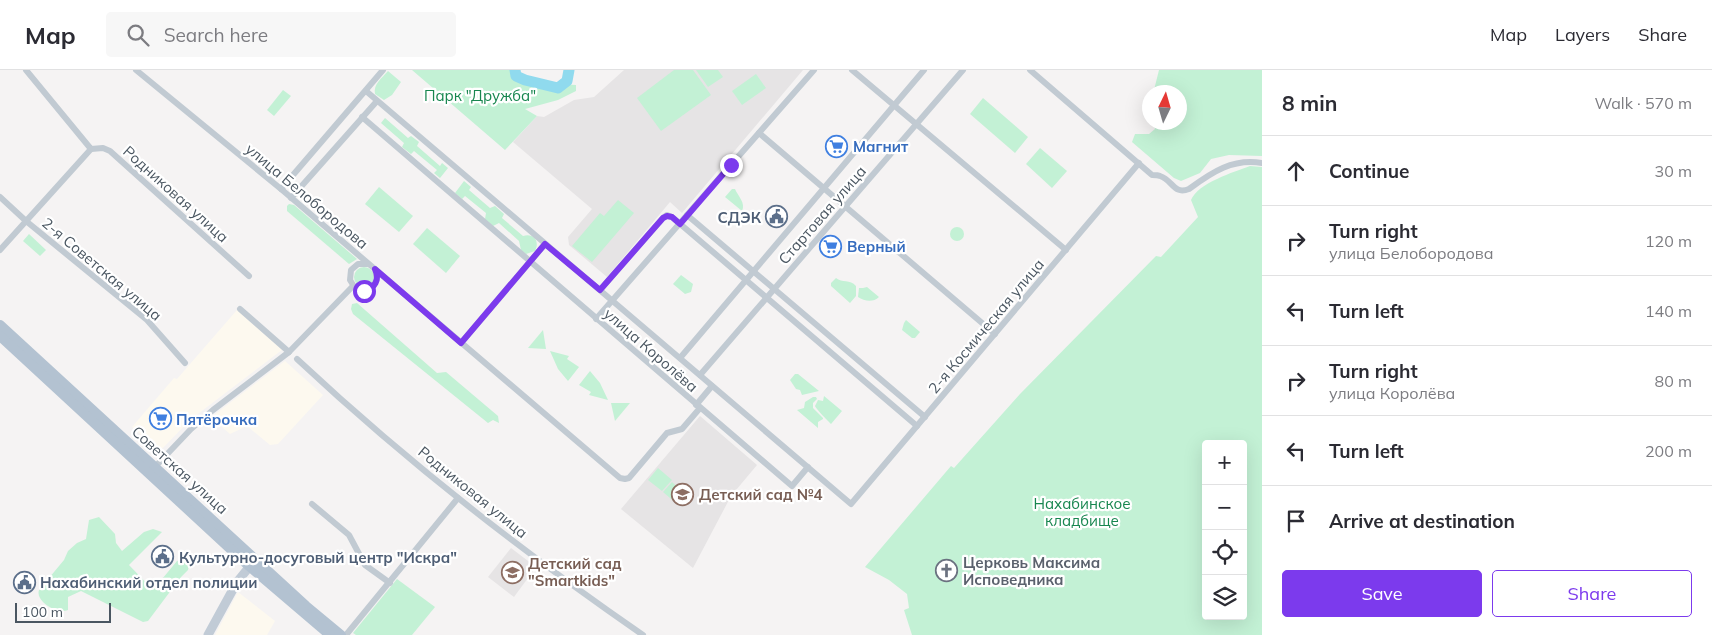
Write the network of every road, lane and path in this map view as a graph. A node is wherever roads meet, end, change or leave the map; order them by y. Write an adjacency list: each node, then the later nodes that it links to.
1 (26, 70): 15 (street)
2 (136, 70): 19 (street, улица Белобородова)
3 (384, 70): 9 (street)
4 (814, 70): 14 (street)
5 (852, 70): 11 (street)
6 (924, 70): 11 (street, Стартовая улица)
7 (963, 70): 13 (street, Стартовая улица)
8 (1030, 70): 17 (street)
9 (366, 91): 10 (street, улица Королёва); 19 (street)
10 (377, 100): 12 (street); 26 (street, улица Королёва)
11 (894, 105): 13 (street); 18 (street, Стартовая улица)
12 (362, 117): 21 (street); 29 (street, улица Королёва)
13 (916, 124): 22 (street, Стартовая улица); 28 (street)
14 (759, 133): 18 (street); 23 (street)
15 (91, 149): 24 (street); 33 (street, Родниковая улица)
16 (1262, 162): 17 (street)
17 (1139, 163): 28 (street, 2-я Космическая улица)
18 (824, 188): 22 (street); 32 (street, Стартовая улица)
19 (281, 189): 21 (street, улица Белобородова)
20 (0, 197): 24 (street, 2-я Советская улица)
21 (291, 198): 30 (street, улица Белобородова)
22 (845, 207): 36 (street, Стартовая улица); 43 (street)
23 (687, 215): 25 (street); 32 (street)
24 (26, 222): 27 (street); 49 (street, 2-я Советская улица)
25 (680, 224): 34 (street); 37 (street); 39 (street)
26 (545, 244): 29 (street); 37 (street, улица Королёва)
27 (0, 250)
28 (1066, 250): 43 (street, 2-я Космическая улица)
29 (530, 262): 41 (street, улица Королёва); 45 (street)
30 (369, 264): 31 (street, улица Белобородова); 35 (street)
31 (375, 269): 35 (street); 45 (street, улица Белобородова)
32 (753, 271): 34 (street, Стартовая улица); 36 (street)
33 (249, 276)
34 (746, 280): 38 (street); 47 (street, Стартовая улица)
35 (353, 286): 46 (street)
36 (774, 289): 38 (street, Стартовая улица); 53 (street)
37 (600, 290): 39 (street, улица Королёва)
38 (767, 298): 50 (street, Стартовая улица); 54 (street)
39 (612, 301): 41 (street); 47 (street, улица Королёва)
40 (240, 309): 46 (street)
41 (596, 319): 52 (street, улица Королёва)
42 (0, 325): 56 (main road, Советская улица)
43 (994, 334): 53 (street, 2-я Космическая улица)
44 (0, 336): 56 (main road, Советская улица)
45 (461, 343): 52 (street, улица Белобородова)
46 (289, 352): 56 (street)
47 (680, 358): 50 (street, улица Королёва)
48 (297, 359): 57 (street, Родниковая улица)
49 (185, 363)
50 (700, 375): 51 (street, улица Королёва)
51 (712, 386): 52 (street); 55 (street, улица Королёва)
52 (698, 406): 55 (street, улица Королёва)
53 (925, 417): 54 (street, 2-я Космическая улица)
54 (917, 426): 59 (street, 2-я Космическая улица)
55 (808, 467): 59 (street, улица Королёва)
56 (152, 471): 60 (main road, Советская улица)
57 (458, 498): 61 (street); 66 (street, Родниковая улица)
58 (312, 504): 61 (street)
59 (851, 504)
60 (252, 562): 62 (main road); 63 (main road, Советская улица); 64 (main road, Советская улица)
61 (390, 583): 65 (street)
62 (208, 635)
63 (330, 635)
64 (341, 635)
65 (346, 635)
66 (642, 635)

